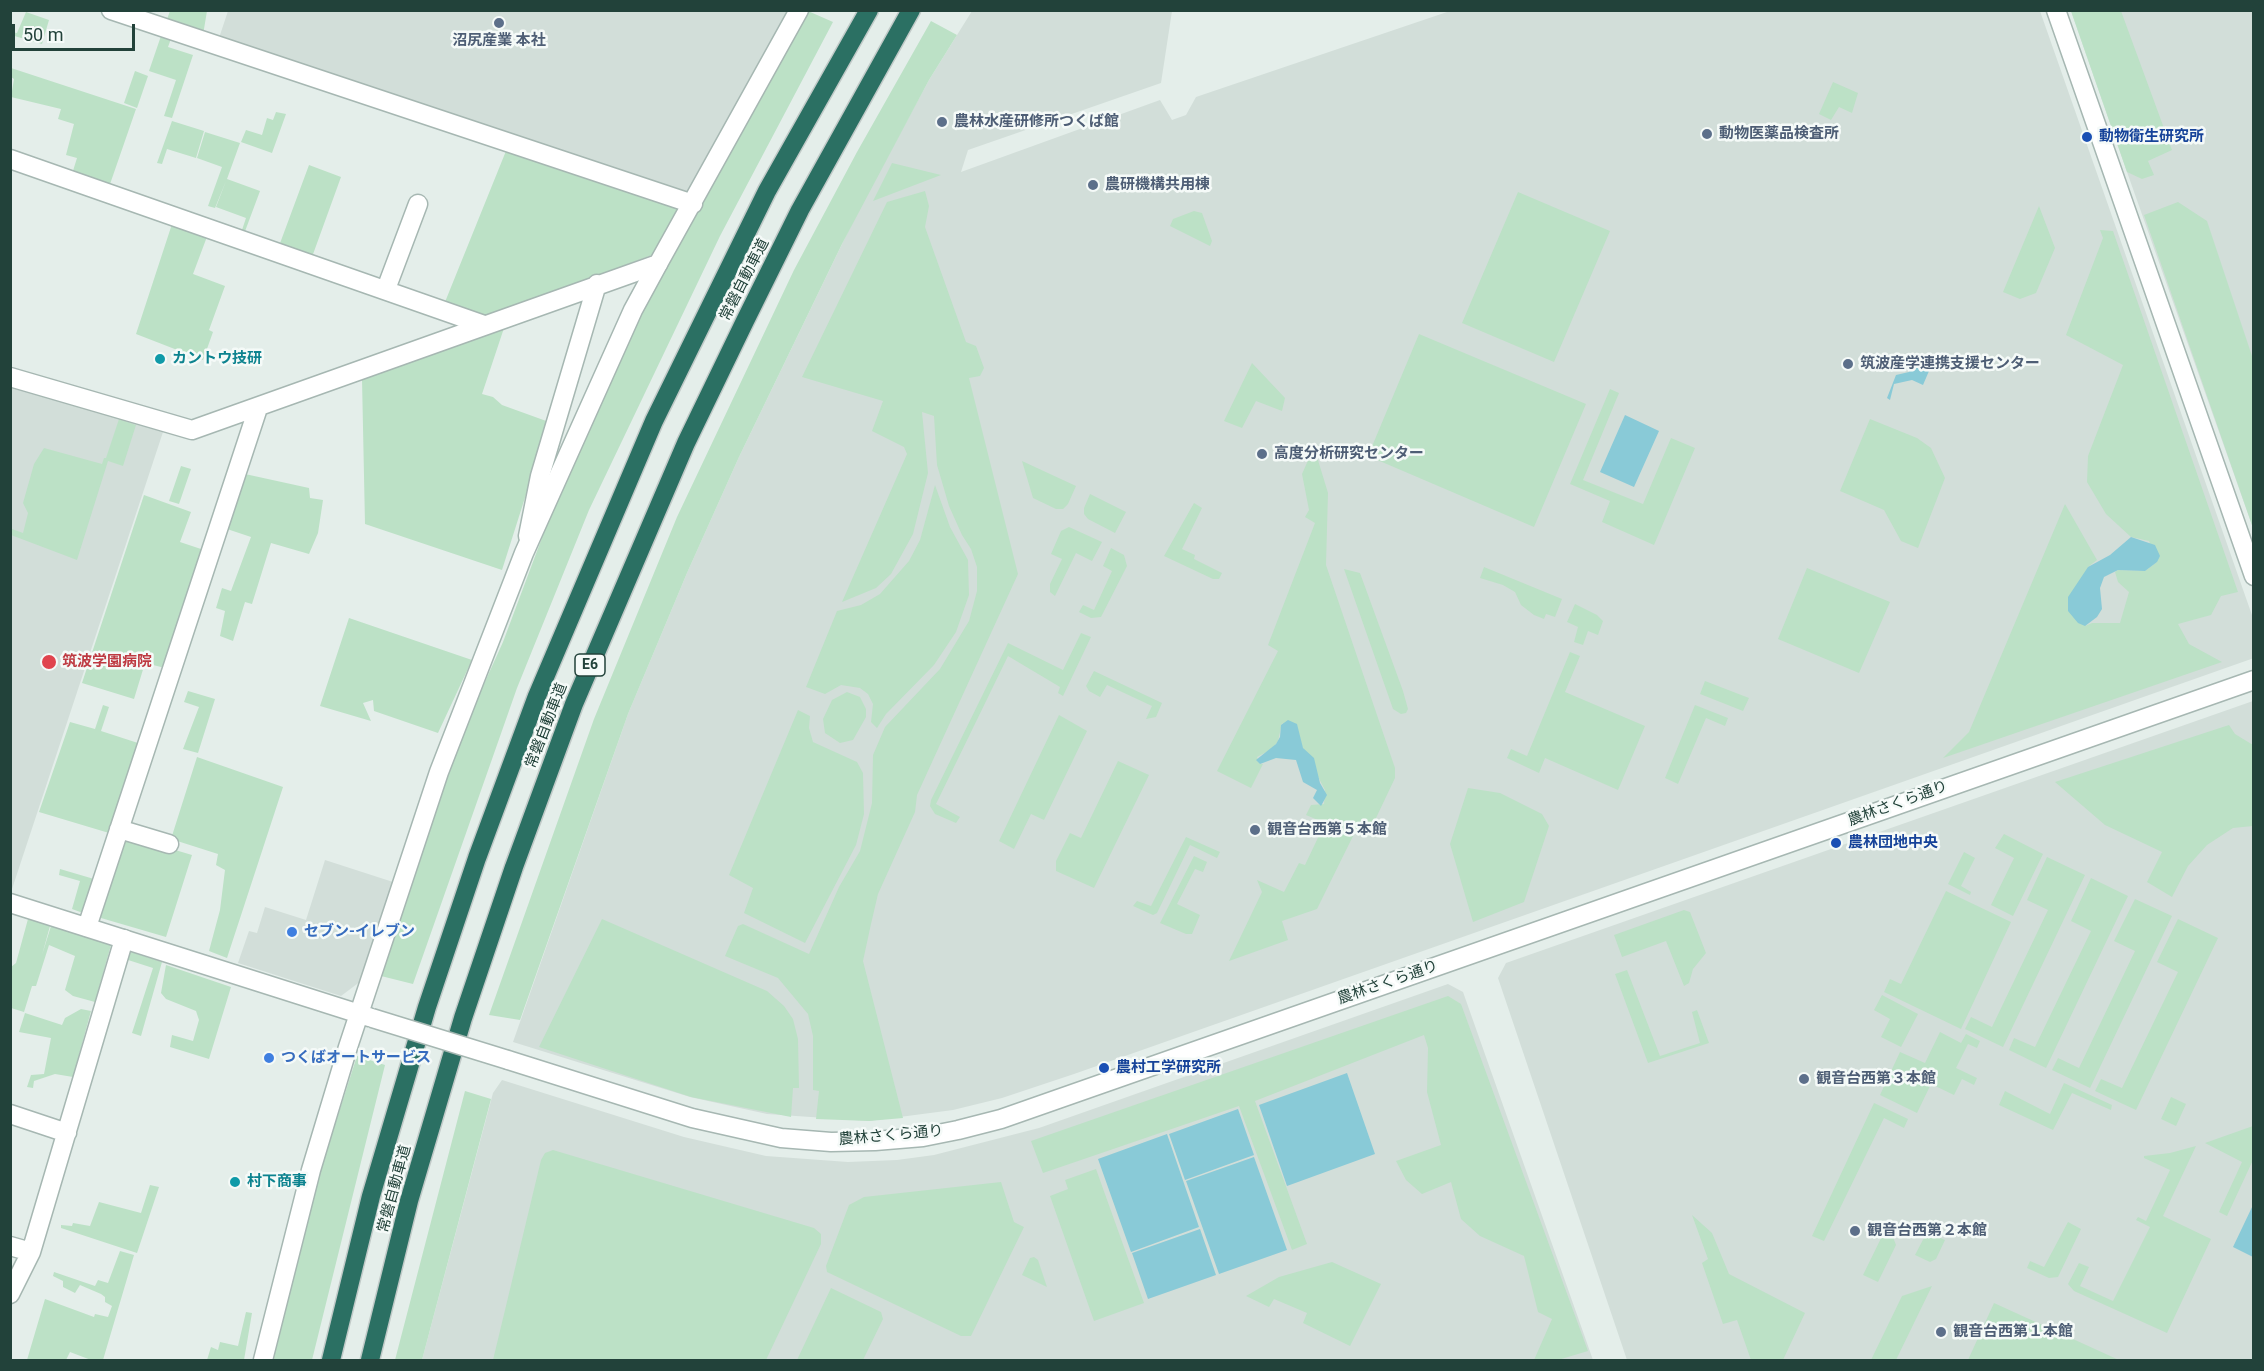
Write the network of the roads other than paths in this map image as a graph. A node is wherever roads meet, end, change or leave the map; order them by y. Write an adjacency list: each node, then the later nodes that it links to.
1 (111, 10): 8 (street)
2 (799, 10): 8 (street)
3 (868, 10): 30 (highway, 常磐自動車道 / E6)
4 (911, 10): 31 (highway, 常磐自動車道 / E6)
5 (2056, 10): 16 (street)
6 (10, 159): 11 (street)
7 (418, 204): 11 (street)
8 (693, 204): 9 (street)
9 (658, 264): 10 (street); 15 (street)
10 (597, 285): 12 (street); 15 (street)
11 (386, 289): 12 (street)
12 (484, 326): 14 (street)
13 (10, 377): 14 (street)
14 (258, 408): 18 (street)
15 (524, 553): 23 (street)
16 (2253, 576)
17 (2253, 680): 23 (street, 農林さくら通り, bridge)
18 (119, 828): 19 (street); 21 (street)
19 (169, 844)
20 (10, 903): 21 (street, 農林さくら通り)
21 (87, 927): 22 (street, 農林さくら通り)
22 (124, 939): 23 (street, 農林さくら通り); 25 (street)
23 (365, 1015): 29 (street)
24 (10, 1114): 25 (street)
25 (67, 1133): 27 (street)
26 (10, 1246): 27 (street)
27 (31, 1252): 28 (street)
28 (10, 1294)
29 (263, 1360)
30 (331, 1360)
31 (370, 1360)

